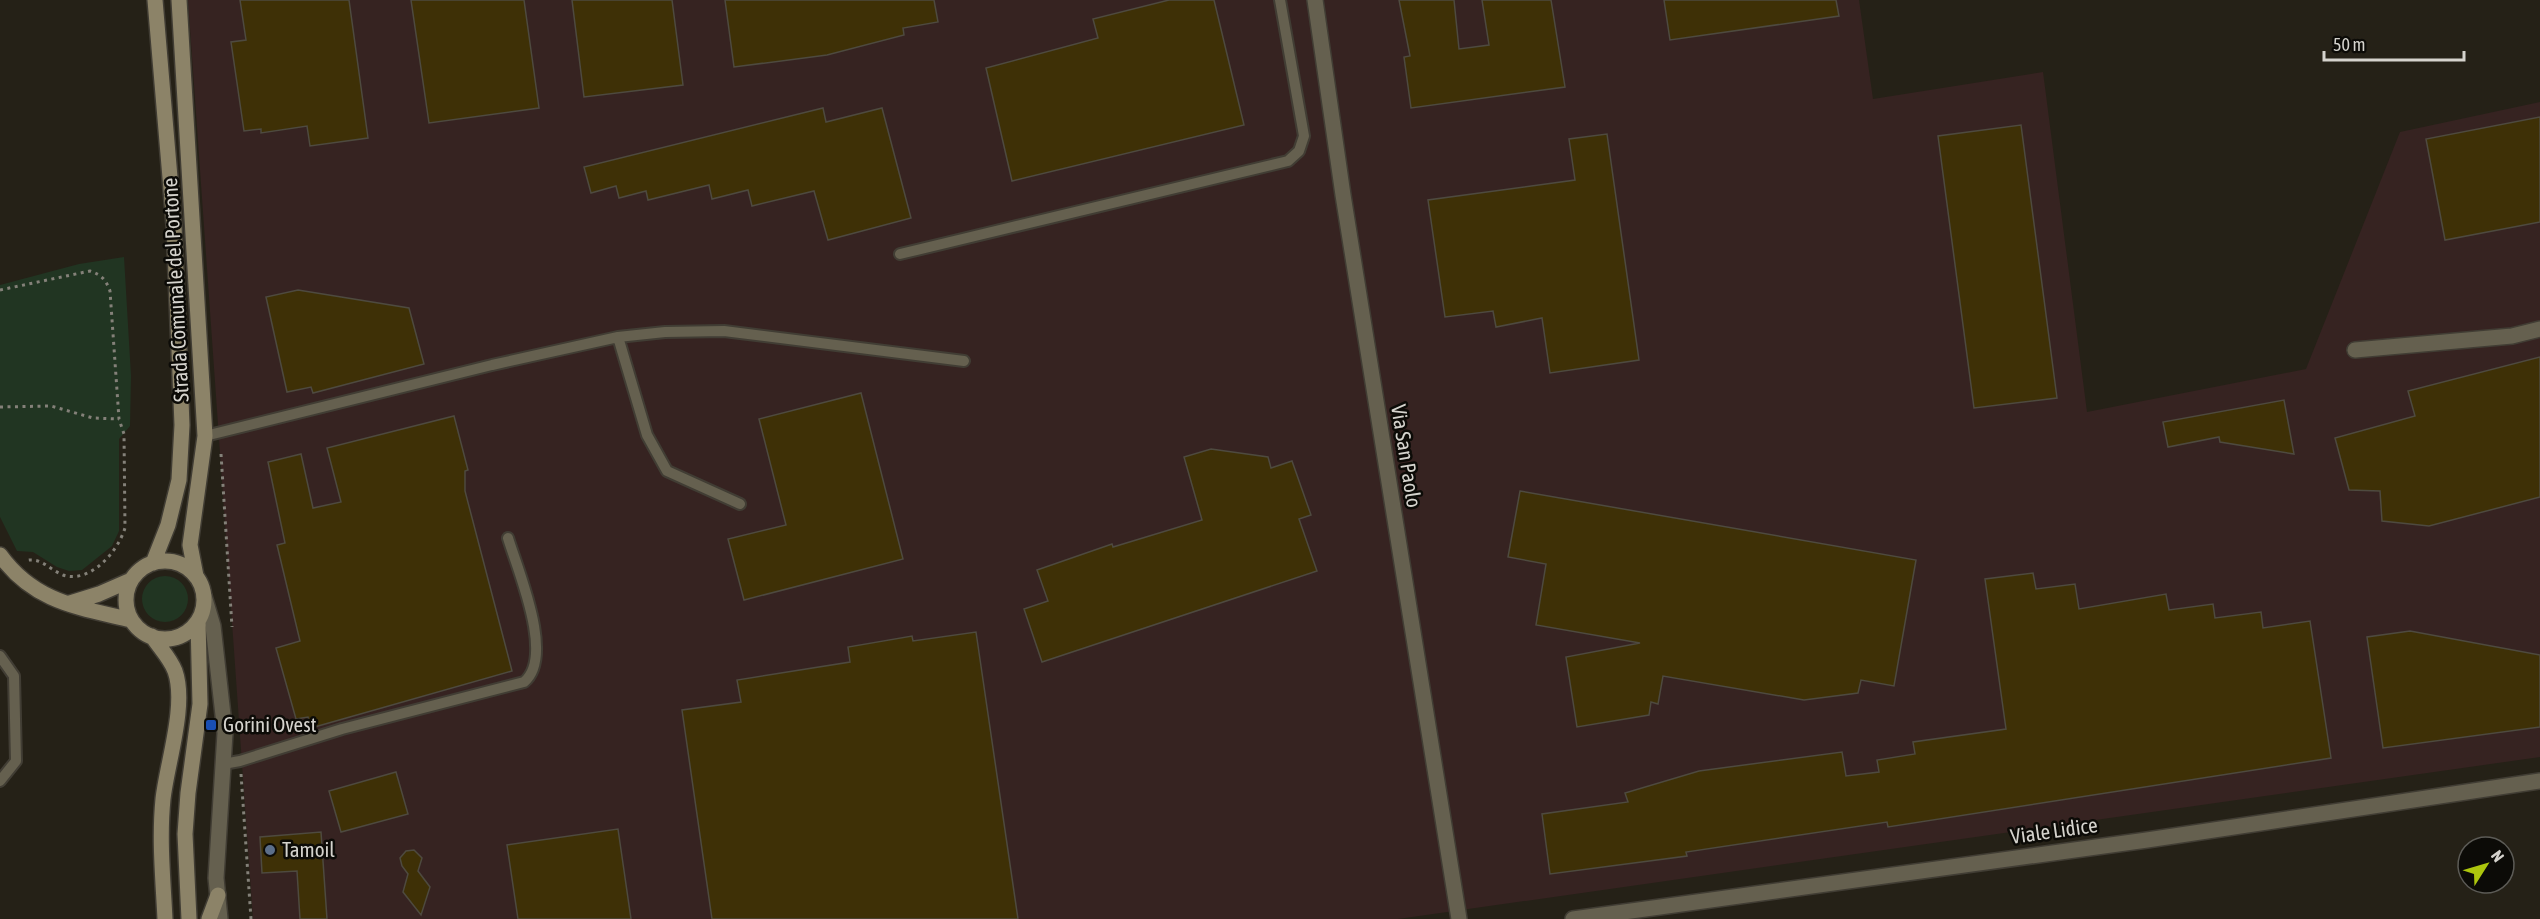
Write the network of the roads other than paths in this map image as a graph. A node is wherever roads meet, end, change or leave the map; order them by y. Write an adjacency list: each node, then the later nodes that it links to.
1 (155, 0): 14 (street, Strada Comunale del Portone)
2 (179, 0): 10 (street, Strada Comunale del Portone)
3 (1280, 0): 5 (lane)
4 (1315, 0): 33 (street, Via San Paolo)
5 (900, 254)
6 (2540, 329): 8 (street)
7 (618, 337): 9 (lane); 10 (lane); 11 (lane)
8 (2355, 350)
9 (964, 361)
10 (212, 433): 15 (street, Strada Comunale del Portone)
11 (740, 504)
12 (508, 538): 23 (lane)
13 (0, 555): 18 (street)
14 (153, 563): 15 (street); 16 (street)
15 (196, 576): 17 (street, Strada Comunale del Portone)
16 (131, 580): 18 (street); 19 (street)
17 (204, 596): 20 (street); 23 (street, Strada Comunale del Portone)
18 (68, 603): 19 (street)
19 (131, 620): 21 (street)
20 (198, 621): 21 (street); 26 (street)
21 (152, 636): 28 (street)
22 (0, 656): 24 (lane)
23 (223, 764): 27 (street, Strada Comunale del Portone)
24 (0, 781)
25 (2540, 781): 34 (street, Viale Lidice)
26 (188, 893): 29 (street); 30 (street)
27 (218, 895): 31 (street); 32 (street, Strada Comunale del Portone)
28 (165, 919)
29 (189, 919)
30 (198, 919)
31 (209, 919)
32 (220, 919)
33 (1459, 919)
34 (1573, 919)

